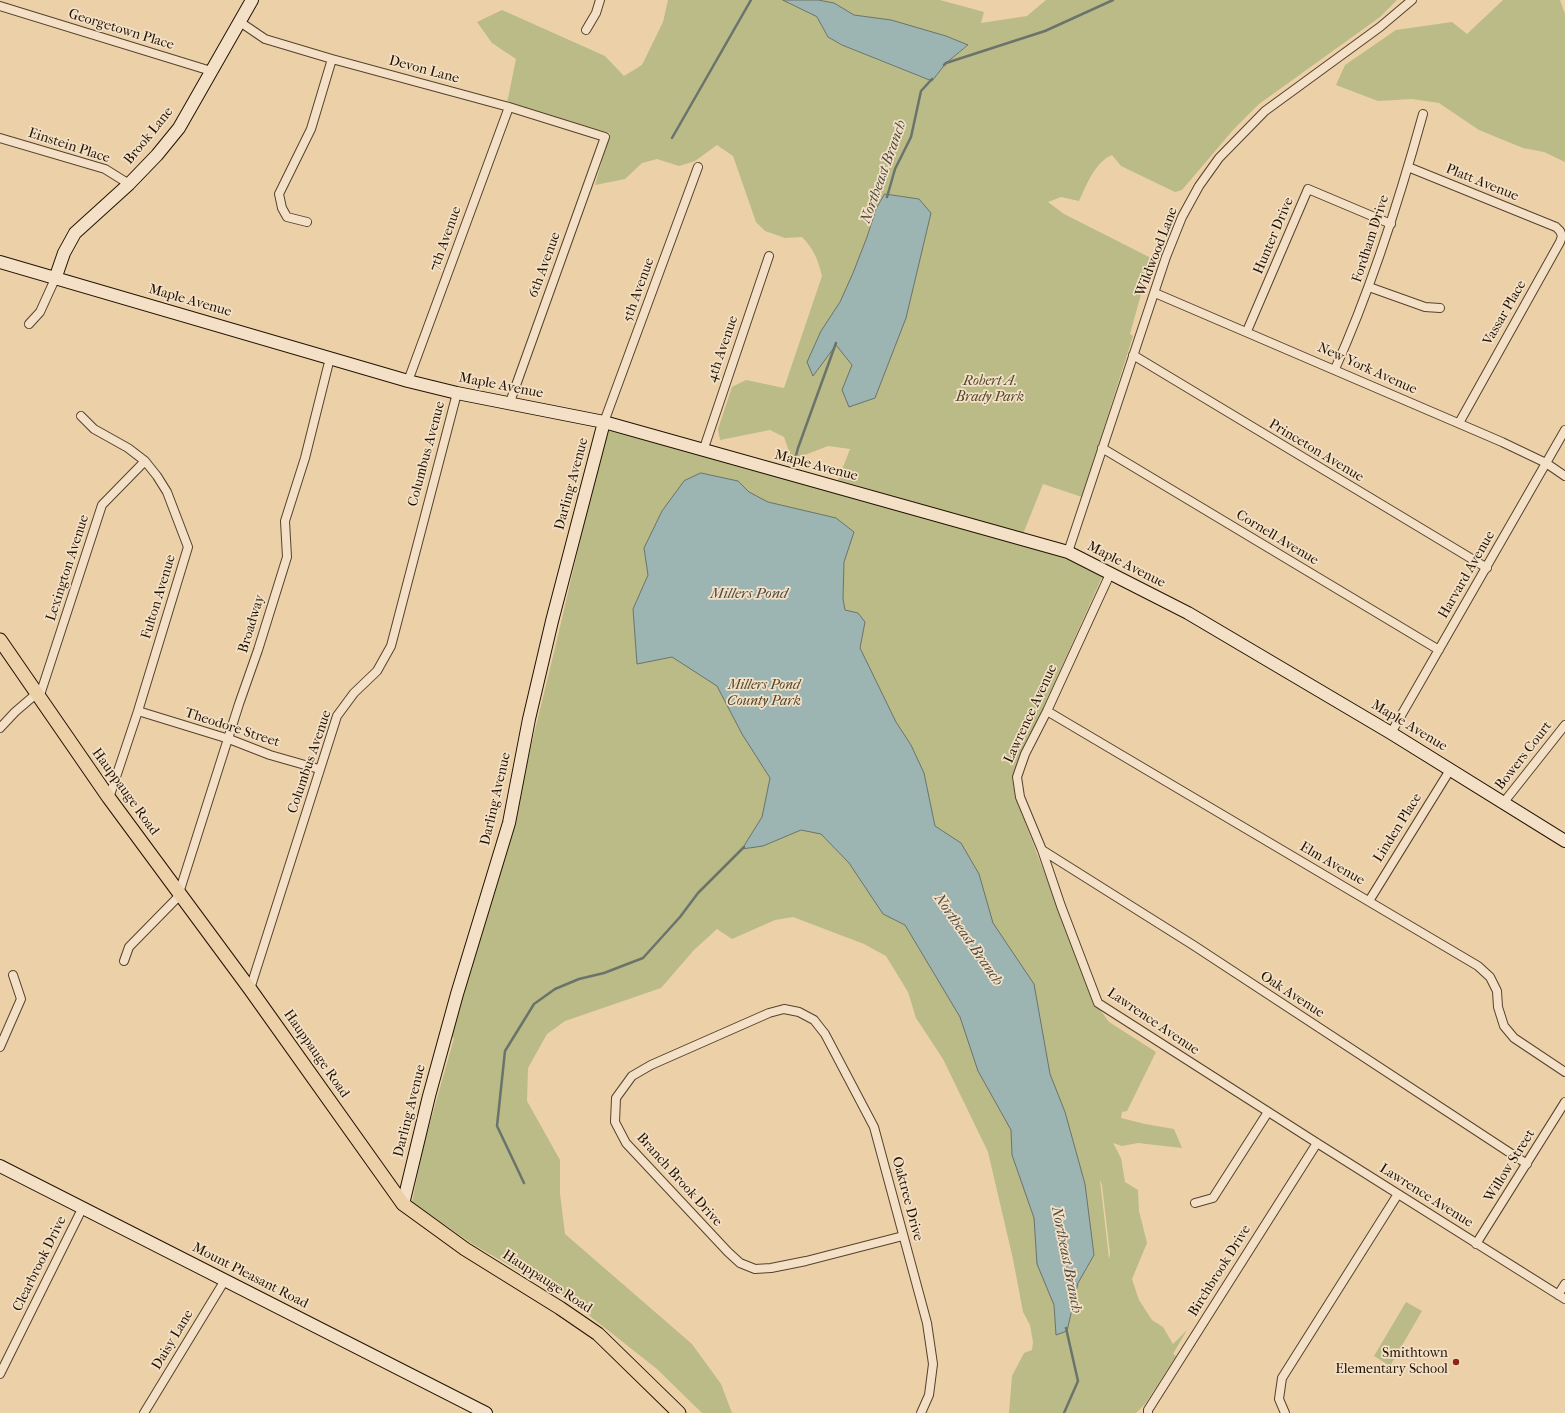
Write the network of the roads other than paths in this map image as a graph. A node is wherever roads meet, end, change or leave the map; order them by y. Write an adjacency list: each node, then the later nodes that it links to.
1 (252, 0): 5 (street, Brook Lane)
2 (600, 0): 6 (street)
3 (1412, 0): 23 (street, Wildwood Lane)
4 (0, 6): 8 (street, Georgetown Place)
5 (240, 22): 7 (street, Devon Lane); 8 (street, Brook Lane)
6 (586, 30)
7 (332, 59): 9 (street, Devon Lane); 16 (street)
8 (211, 71): 15 (street, Brook Lane)
9 (509, 107): 11 (street, Devon Lane); 30 (street, 7th Avenue)
10 (1423, 114): 14 (street, Fordham Drive)
11 (605, 137): 32 (street, 6th Avenue)
12 (0, 138): 15 (street, Einstein Place)
13 (698, 167): 34 (street, 5th Avenue)
14 (1408, 167): 17 (street, Platt Avenue); 18 (street, Fordham Drive)
15 (128, 184): 21 (street, Brook Lane)
16 (307, 222)
17 (1545, 222): 35 (street, Vassar Place)
18 (1391, 224): 22 (street, Fordham Drive); 26 (street, Hunter Drive)
19 (768, 256): 38 (street, 4th Avenue)
20 (0, 262): 21 (street, Maple Avenue)
21 (55, 279): 25 (street); 28 (street, Maple Avenue)
22 (1370, 287): 24 (street); 29 (street, Fordham Drive)
23 (1155, 292): 26 (street, New York Avenue); 27 (street, Wildwood Lane)
24 (1440, 308)
25 (29, 324)
26 (1247, 331): 29 (street, New York Avenue)
27 (1133, 355): 37 (street, Wildwood Lane); 43 (street, Princeton Avenue)
28 (330, 358): 30 (street, Maple Avenue); 53 (street, Broadway)
29 (1336, 369): 35 (street, New York Avenue)
30 (408, 381): 31 (street, Maple Avenue)
31 (457, 393): 32 (street, Maple Avenue); 54 (street, Columbus Avenue)
32 (510, 402): 34 (street, Maple Avenue)
33 (81, 416): 39 (street, Fulton Avenue)
34 (604, 422): 38 (street, Maple Avenue); 75 (street, Darling Avenue)
35 (1459, 423): 40 (street, New York Avenue)
36 (1565, 430): 40 (street, Harvard Avenue)
37 (1102, 448): 42 (street, Wildwood Lane); 46 (street, Cornell Avenue)
38 (703, 451): 42 (street, Maple Avenue)
39 (145, 461): 47 (street, Lexington Avenue); 48 (street, Fulton Avenue)
40 (1546, 463): 41 (street, New York Avenue); 43 (street, Harvard Avenue)
41 (1565, 476)
42 (1068, 552): 44 (street, Maple Avenue)
43 (1487, 568): 46 (street, Harvard Avenue)
44 (1110, 574): 49 (street, Lawrence Avenue); 52 (street, Maple Avenue)
45 (0, 640): 47 (main road, Hauppauge Road)
46 (1439, 650): 52 (street, Harvard Avenue)
47 (38, 696): 51 (street); 56 (main road, Hauppauge Road)
48 (138, 711): 53 (street, Theodore Street); 56 (street, Fulton Avenue)
49 (1047, 711): 59 (street, Lawrence Avenue); 61 (street, Elm Avenue)
50 (1565, 725): 57 (street, Bowers Court)
51 (0, 728)
52 (1391, 733): 55 (street, Maple Avenue)
53 (229, 739): 54 (street, Theodore Street); 60 (street, Broadway)
54 (319, 769): 64 (street, Columbus Avenue)
55 (1450, 770): 57 (street, Maple Avenue); 61 (street, Linden Place)
56 (109, 798): 60 (main road, Hauppauge Road)
57 (1504, 802): 58 (street, Maple Avenue)
58 (1565, 841)
59 (1042, 850): 69 (street, Lawrence Avenue); 71 (street, Oak Avenue)
60 (179, 894): 62 (street); 64 (main road, Hauppauge Road)
61 (1369, 901): 67 (street, Elm Avenue)
62 (124, 961)
63 (13, 975): 66 (street)
64 (250, 989): 75 (main road, Hauppauge Road)
65 (799, 1012): 77 (street, Oaktree Drive); 77 (street, Branch Brook Drive)
66 (0, 1047)
67 (1565, 1072)
68 (1565, 1102): 71 (street, Willow Street)
69 (1268, 1112): 70 (street, Lawrence Avenue); 74 (street)
70 (1317, 1143): 73 (street, Lawrence Avenue); 87 (street, Birchbrook Drive)
71 (1527, 1164): 78 (street, Willow Street)
72 (0, 1166): 76 (street, Mount Pleasant Road)
73 (1398, 1194): 78 (street, Lawrence Avenue); 88 (street)
74 (1195, 1203)
75 (403, 1204): 85 (main road, Hauppauge Road)
76 (82, 1209): 79 (street, Mount Pleasant Road); 82 (street, Clearbrook Drive)
77 (904, 1236): 86 (street, Oaktree Drive)
78 (1476, 1244): 81 (street, Lawrence Avenue)
79 (225, 1280): 83 (street, Daisy Lane); 84 (street, Mount Pleasant Road)
80 (1565, 1284): 81 (street)
81 (1562, 1297)
82 (0, 1374)
83 (144, 1413)
84 (486, 1413)
85 (679, 1413)
86 (922, 1413)
87 (1148, 1413)
88 (1285, 1413)

